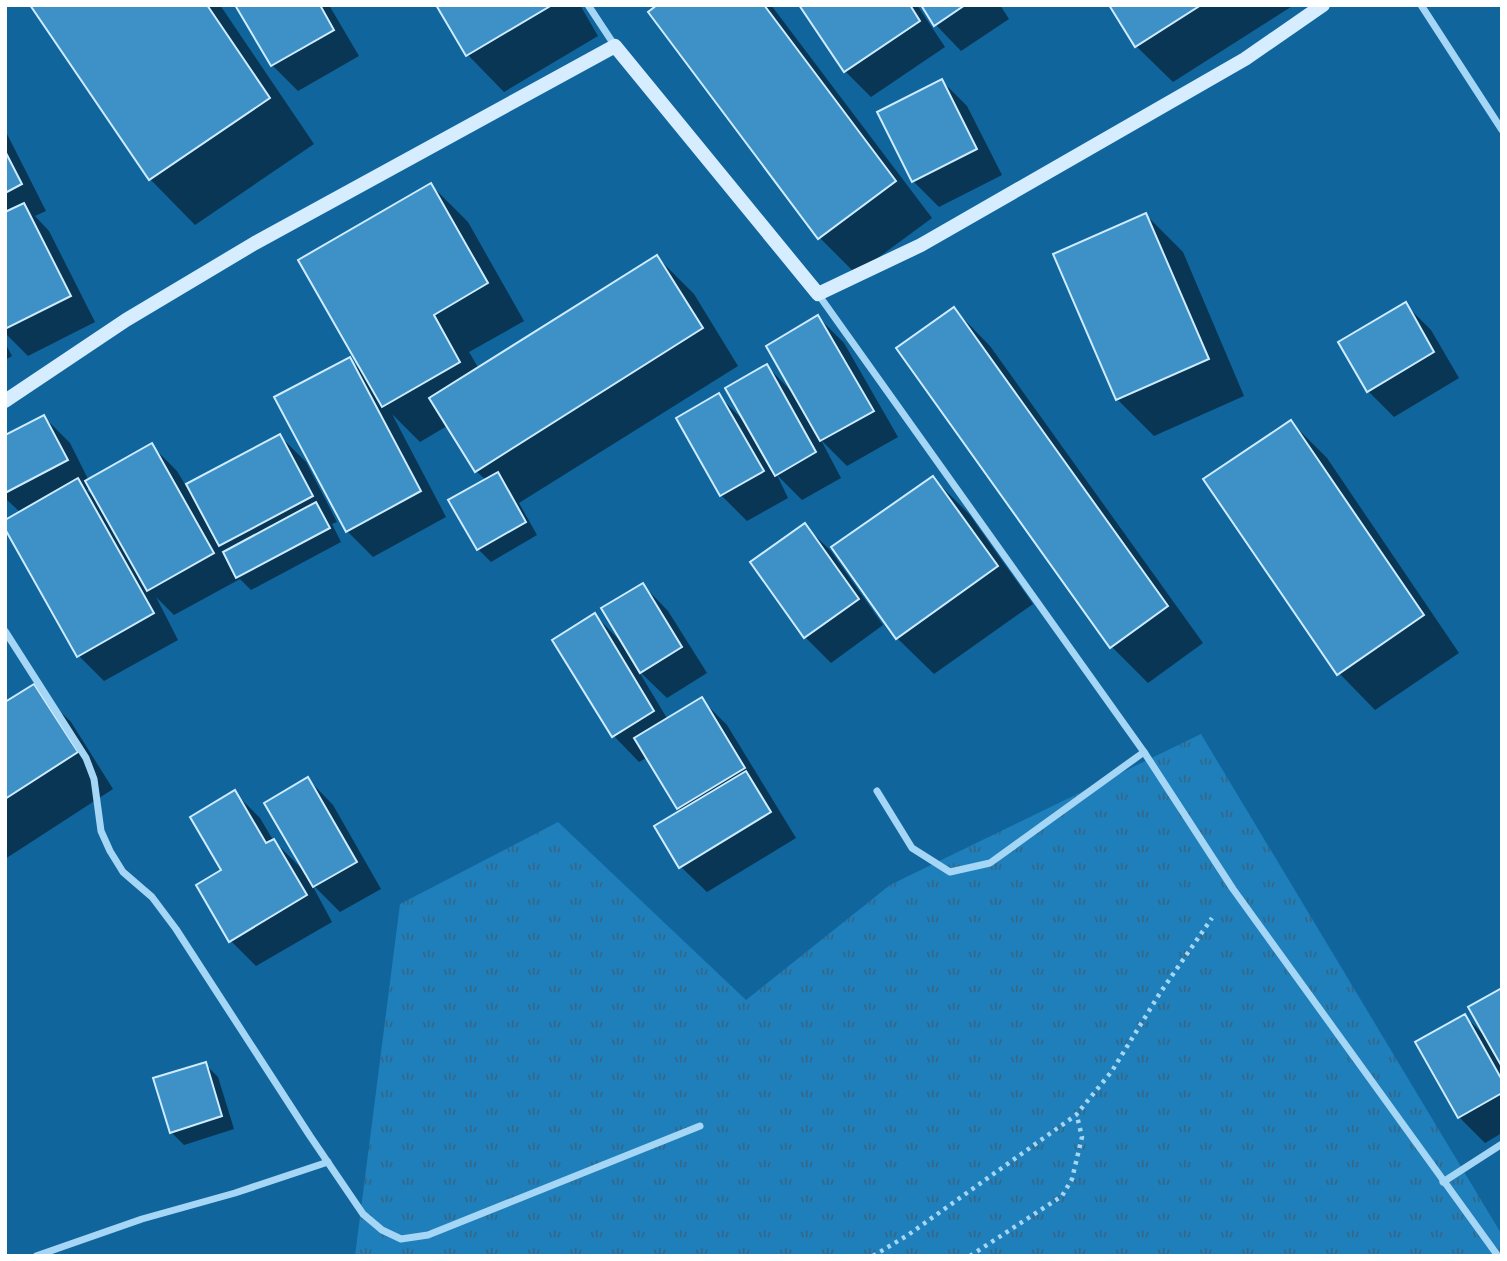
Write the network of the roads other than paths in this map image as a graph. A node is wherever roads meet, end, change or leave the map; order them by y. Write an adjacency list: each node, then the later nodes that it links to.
1 (588, 5): 4 (street)
2 (1421, 5): 5 (street)
3 (1315, 8): 6 (street)
4 (615, 46): 6 (street); 7 (street)
5 (1502, 130)
6 (818, 294): 9 (street)
7 (5, 401)
8 (5, 631): 13 (street)
9 (1144, 752): 10 (street); 14 (street)
10 (877, 791)
11 (700, 1126): 13 (street)
12 (1502, 1144): 14 (street)
13 (328, 1162): 15 (street)
14 (1443, 1182): 16 (street)
15 (36, 1256)
16 (1498, 1256)

